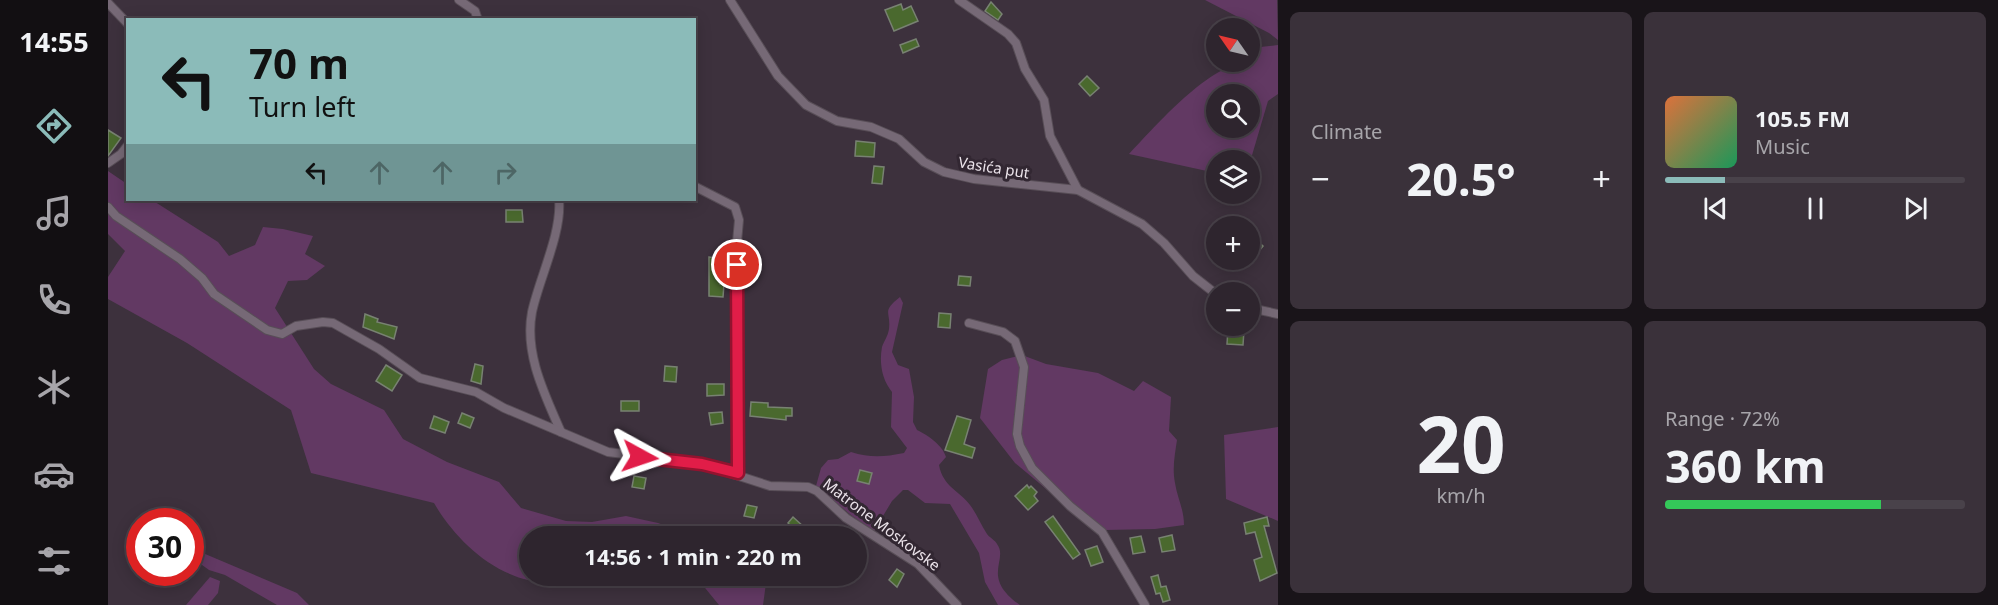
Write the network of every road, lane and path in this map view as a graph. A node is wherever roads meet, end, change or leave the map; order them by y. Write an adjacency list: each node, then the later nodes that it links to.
1 (459, 0): 5 (street)
2 (730, 0): 10 (street, Vasića put)
3 (959, 0): 10 (street)
4 (108, 3): 6 (street)
5 (478, 18)
6 (126, 22)
7 (126, 148): 8 (street)
8 (108, 163)
9 (696, 187): 18 (street)
10 (1078, 190): 13 (street, Vasića put)
11 (559, 201): 17 (street)
12 (108, 207): 17 (street, Matrone Moskovske)
13 (1206, 286)
14 (1260, 310): 15 (street)
15 (1278, 314)
16 (969, 323): 20 (street)
17 (561, 432): 18 (street, Matrone Moskovske)
18 (738, 473): 19 (street, Matrone Moskovske)
19 (957, 605)
20 (1145, 605)

